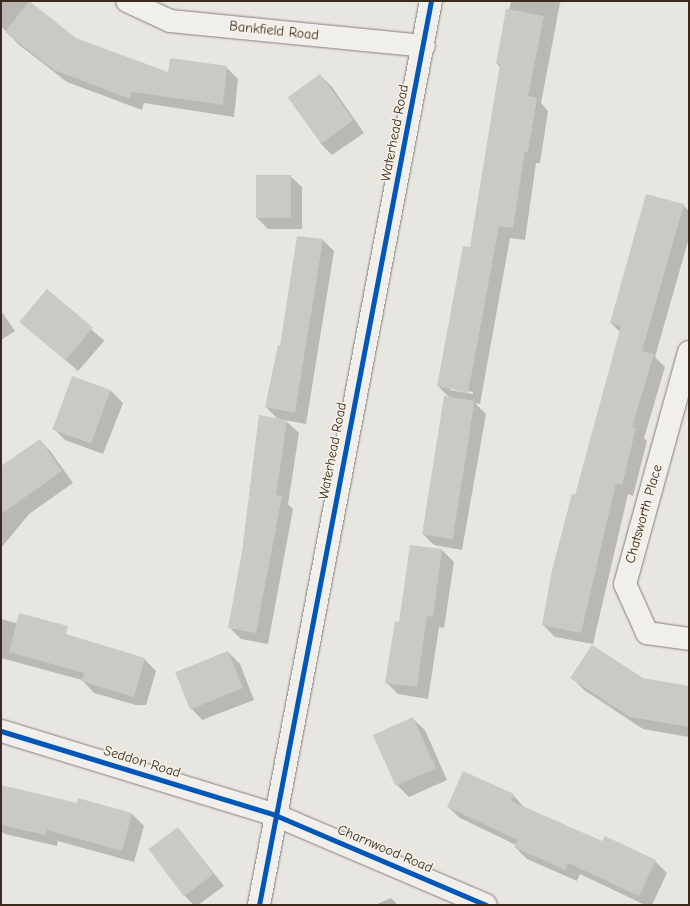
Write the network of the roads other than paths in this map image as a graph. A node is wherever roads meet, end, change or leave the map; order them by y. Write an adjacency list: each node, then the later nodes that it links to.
1 (128, 1): 3 (street, Bankfield Road)
2 (431, 1): 3 (street, Waterhead Road)
3 (424, 46): 7 (street, Waterhead Road)
4 (689, 352): 5 (street, Chatsworth Place)
5 (689, 639)
6 (1, 731): 7 (street, Seddon Road)
7 (275, 815): 8 (street, Waterhead Road); 9 (street, Charnwood Road)
8 (259, 905)
9 (486, 905)

